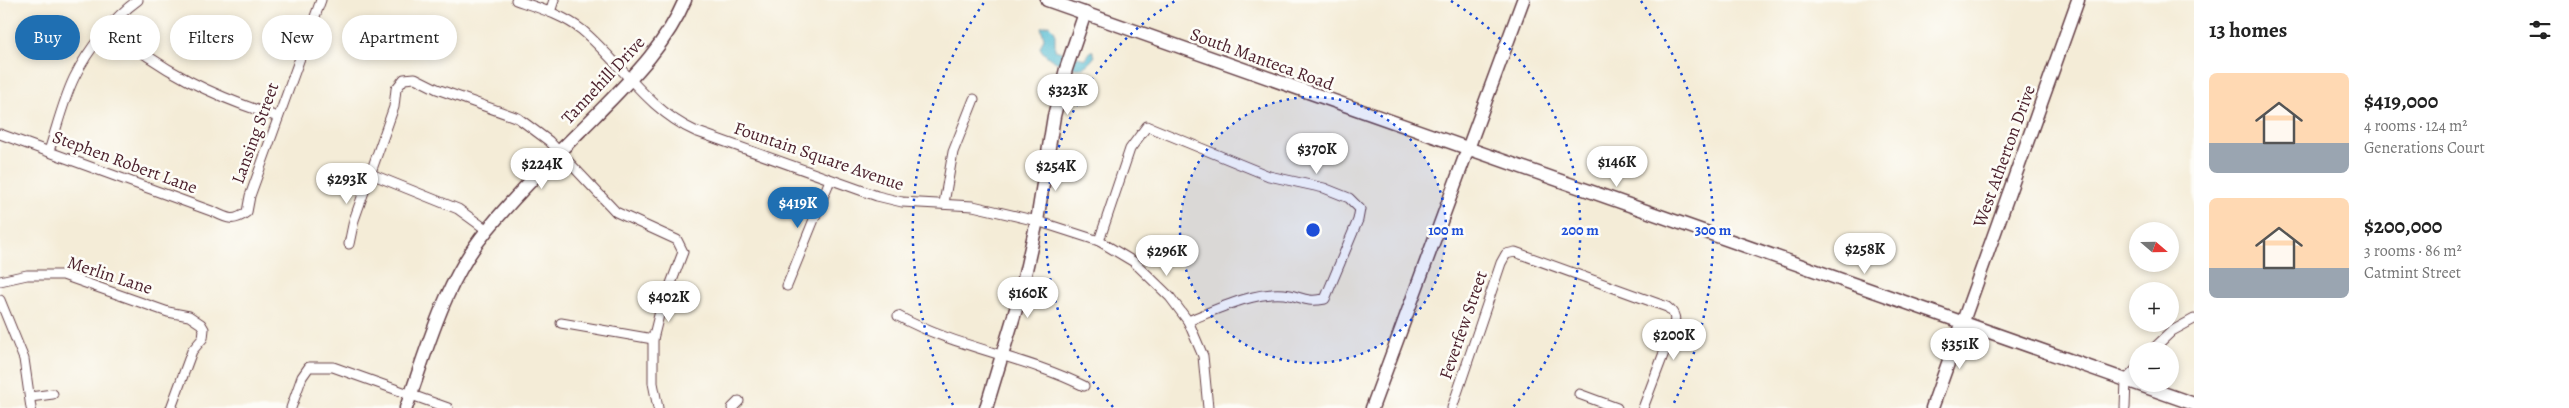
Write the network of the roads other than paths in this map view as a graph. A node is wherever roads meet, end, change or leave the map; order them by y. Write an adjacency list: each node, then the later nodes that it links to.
1 (138, 0): 11 (street)
2 (320, 0): 16 (street, Lansing Street)
3 (516, 0): 9 (street, Fountain Square Avenue)
4 (554, 0): 9 (street)
5 (685, 0): 14 (street, Tannehill Drive)
6 (1047, 0): 10 (street, South Manteca Road)
7 (1523, 0): 18 (street)
8 (2078, 0): 36 (street, West Atherton Drive)
9 (550, 12): 14 (street, Fountain Square Avenue)
10 (1085, 13): 18 (street, South Manteca Road); 25 (street)
11 (122, 15)
12 (90, 53): 19 (street)
13 (151, 60): 16 (street)
14 (631, 80): 20 (street, Tannehill Drive); 22 (street, Fountain Square Avenue)
15 (974, 99): 23 (street)
16 (278, 118): 24 (street, Lansing Street)
17 (0, 134): 19 (street, Stephen Robert Lane)
18 (1467, 149): 36 (street, South Manteca Road); 58 (street)
19 (49, 151): 24 (street, Stephen Robert Lane)
20 (559, 152): 21 (street); 26 (street, Tannehill Drive); 37 (street)
21 (371, 174): 26 (street); 28 (street)
22 (830, 180): 23 (street, Fountain Square Avenue); 30 (street)
23 (944, 203): 25 (street, Fountain Square Avenue)
24 (238, 219)
25 (1037, 221): 27 (street, Fountain Square Avenue); 39 (street)
26 (487, 230): 45 (street, Tannehill Drive)
27 (1099, 241): 34 (street, Fountain Square Avenue); 34 (street)
28 (349, 244)
29 (0, 281): 50 (street, Merlin Lane)
30 (786, 286)
31 (0, 300): 46 (street)
32 (898, 316): 39 (street)
33 (2194, 319): 38 (street)
34 (1188, 321): 57 (street, Fountain Square Avenue)
35 (561, 323): 37 (street)
36 (1962, 323): 41 (street, South Manteca Road); 62 (street, West Atherton Drive)
37 (653, 338): 54 (street)
38 (2160, 342)
39 (1004, 355): 42 (street); 56 (street)
40 (2129, 377): 41 (street)
41 (2126, 380): 48 (street, South Manteca Road); 63 (street)
42 (1084, 386)
43 (53, 394): 46 (street)
44 (1579, 394): 60 (street)
45 (410, 395): 51 (street); 52 (street, Tannehill Drive); 53 (street)
46 (30, 397): 49 (street)
47 (739, 401): 55 (street)
48 (2194, 404)
49 (31, 408)
50 (171, 408)
51 (291, 408)
52 (406, 408)
53 (448, 408)
54 (658, 408)
55 (732, 408)
56 (986, 408)
57 (1208, 408)
58 (1373, 408)
59 (1452, 408): 61 (street, Feverfew Street)
60 (1617, 408)
61 (1643, 408)
62 (1932, 408)
63 (2125, 408)

